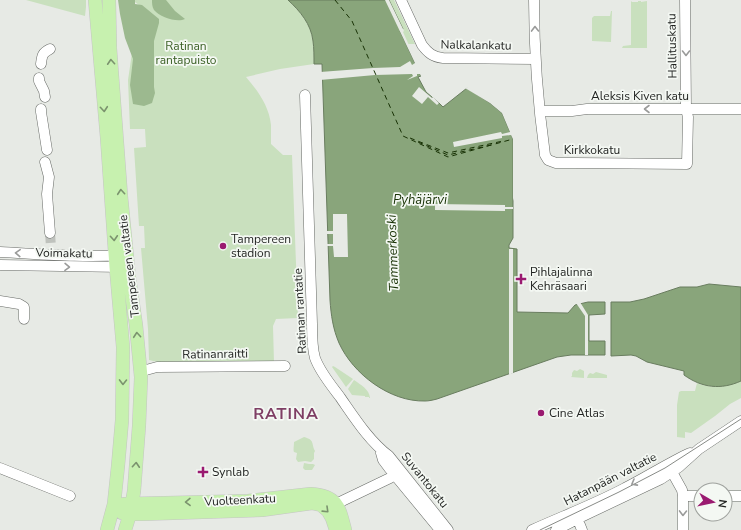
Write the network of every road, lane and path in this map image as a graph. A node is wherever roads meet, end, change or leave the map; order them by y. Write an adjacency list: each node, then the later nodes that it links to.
1 (95, 0): 22 (main road, Tampereen valtatie, one-way to 22)
2 (109, 0): 22 (main road, Tampereen valtatie, one-way to 2)
3 (401, 0): 7 (street, Nalkalankatu)
4 (534, 0): 7 (street, Kirkkokatu, one-way to 4)
5 (685, 0): 12 (street, Hallituskatu, one-way to 12)
6 (50, 49): 8 (street)
7 (535, 59): 15 (street, Kirkkokatu)
8 (40, 64)
9 (39, 78): 11 (street)
10 (305, 95): 29 (street, Ratinan rantatie)
11 (45, 98)
12 (686, 109): 13 (street, Aleksis Kiven katu); 15 (street, Aleksis Kiven katu, one-way to 15); 18 (street, Hallituskatu)
13 (741, 109)
14 (41, 110): 16 (street)
15 (540, 111): 18 (street, Kirkkokatu)
16 (47, 150)
17 (45, 162): 19 (street)
18 (687, 164)
19 (50, 233)
20 (50, 251): 21 (street, Voimakatu, one-way to 21); 22 (street, Voimakatu); 24 (street)
21 (0, 252)
22 (121, 261): 24 (street, Voimakatu, one-way to 22); 39 (main road, Tampereen valtatie, one-way to 39); 40 (main road, Tampereen valtatie, one-way to 22)
23 (0, 265): 24 (street, Voimakatu)
24 (50, 266)
25 (0, 301): 26 (street)
26 (24, 319)
27 (285, 366): 28 (street, Ratinanraitti)
28 (146, 370)
29 (355, 417): 31 (street, Suvantokatu)
30 (741, 421): 33 (street, Hatanpään valtatie)
31 (379, 449): 45 (street, Suvantokatu); 46 (street, Suvantokatu)
32 (0, 468): 35 (street)
33 (670, 468): 36 (street); 47 (street, Hatanpään valtatie, one-way to 47); 48 (street, Hatanpään valtatie)
34 (390, 478): 38 (street)
35 (70, 496)
36 (684, 496): 37 (street); 49 (street, one-way to 49)
37 (693, 496)
38 (340, 502)
39 (113, 508): 40 (main road, Vuolteenkatu); 41 (main road, Tampereen valtatie)
40 (131, 509): 42 (main road, Tampereen valtatie); 43 (main road, Vuolteenkatu, one-way to 43); 44 (main road, Vuolteenkatu, one-way to 40)
41 (108, 530)
42 (125, 530)
43 (336, 530)
44 (345, 530)
45 (440, 530)
46 (448, 530)
47 (532, 530)
48 (556, 530)
49 (683, 530)

